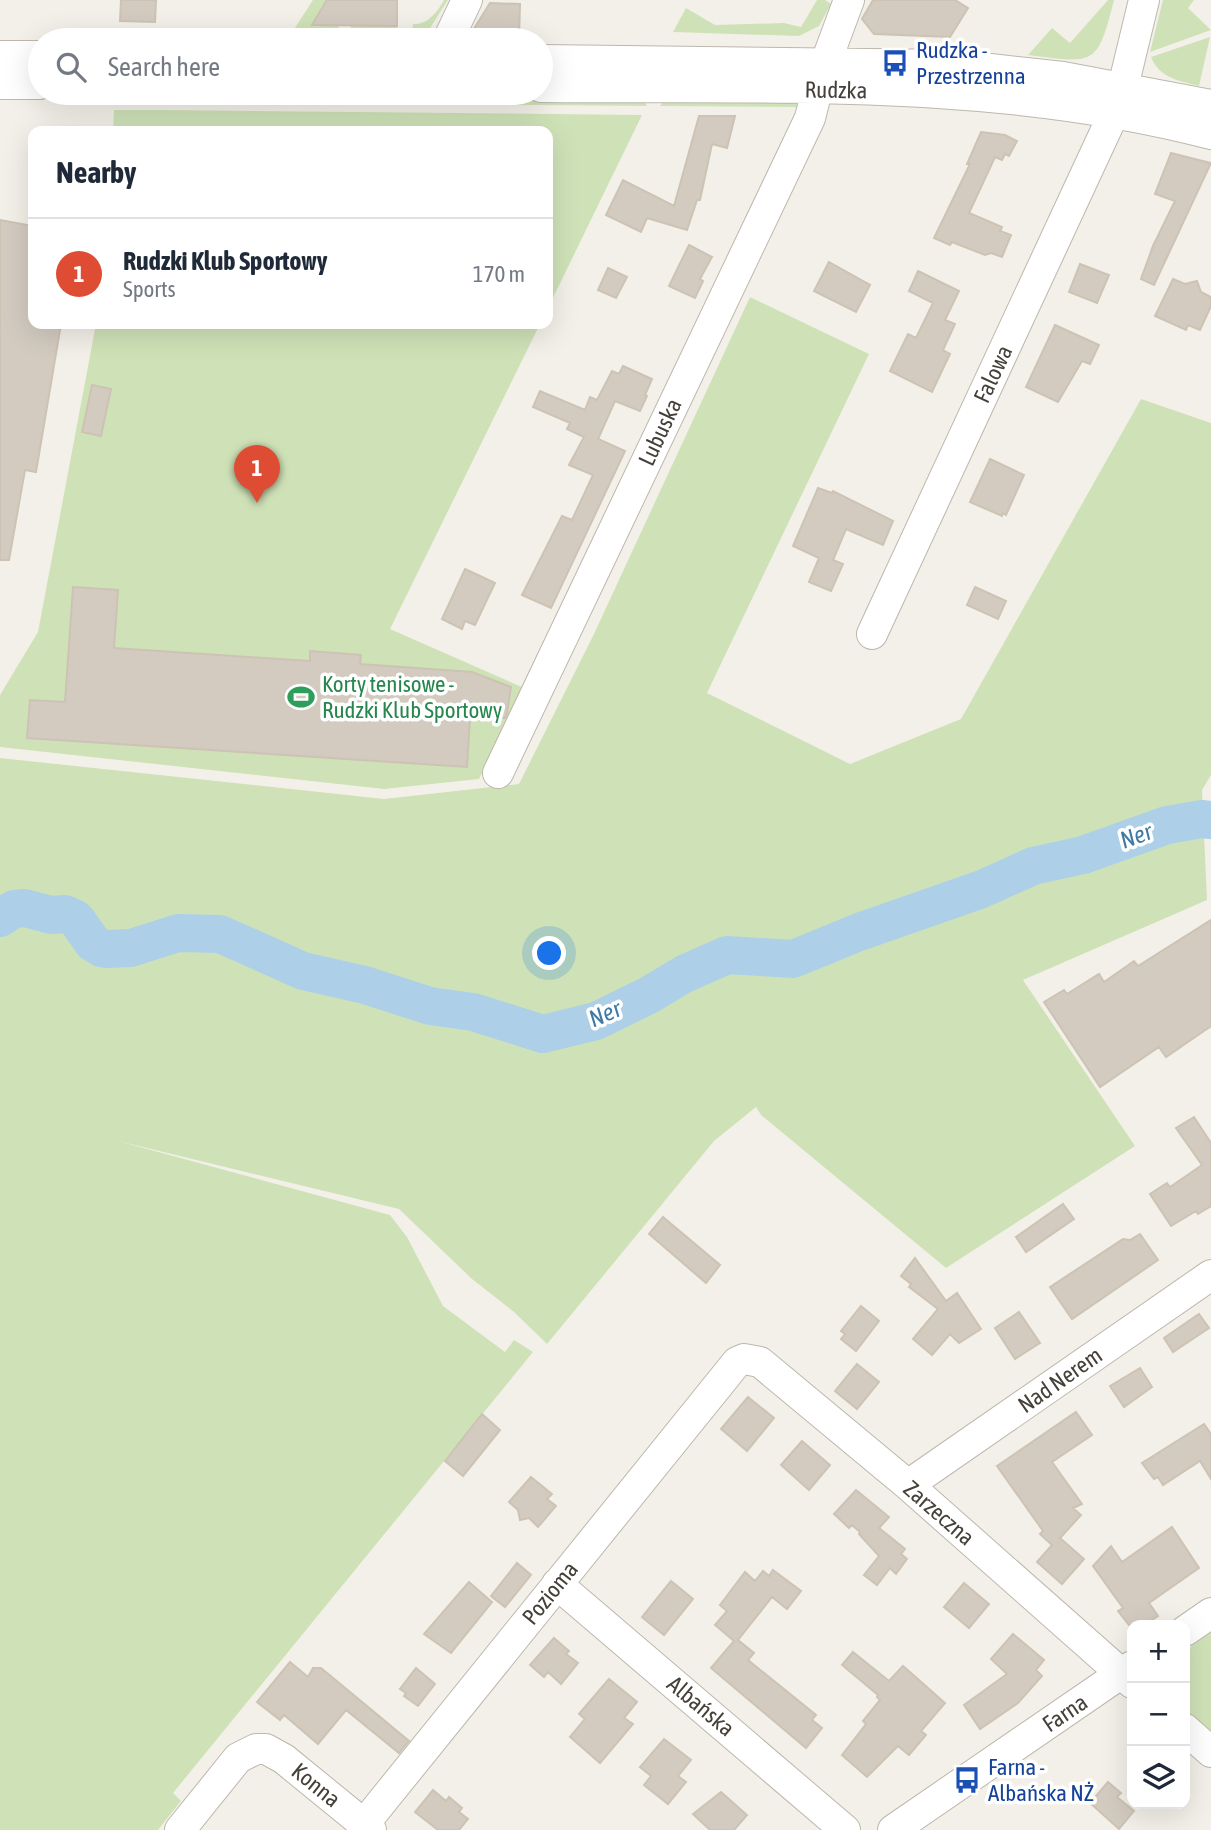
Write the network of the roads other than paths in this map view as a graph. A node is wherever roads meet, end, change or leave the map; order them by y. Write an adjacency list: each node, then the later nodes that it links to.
1 (467, 0): 4 (street)
2 (849, 0): 8 (street, Lubuska)
3 (1144, 0): 12 (street, Falowa)
4 (454, 28)
5 (0, 56): 6 (street)
6 (28, 56)
7 (553, 61): 8 (street, Rudzka)
8 (822, 76): 11 (street, Rudzka); 12 (street, Rudzka); 16 (street, Lubuska)
9 (0, 83): 10 (street)
10 (28, 84)
11 (553, 87)
12 (1118, 100): 13 (street, Rudzka); 14 (street, Rudzka); 15 (street, Falowa)
13 (1211, 106)
14 (1211, 134)
15 (872, 634)
16 (498, 773)
17 (1211, 1275): 19 (street, Nad Nerem)
18 (737, 1362): 19 (street, Zarzeczna); 20 (street, Pozioma)
19 (908, 1485): 23 (street, Zarzeczna)
20 (557, 1584): 27 (street, Pozioma); 29 (street, Albańska)
21 (1211, 1613): 22 (street)
22 (1190, 1627)
23 (1127, 1673)
24 (1127, 1676): 30 (street, Farna)
25 (1190, 1733): 26 (street)
26 (1211, 1752)
27 (367, 1827): 28 (street, Konna)
28 (180, 1830)
29 (845, 1830)
30 (893, 1830)

